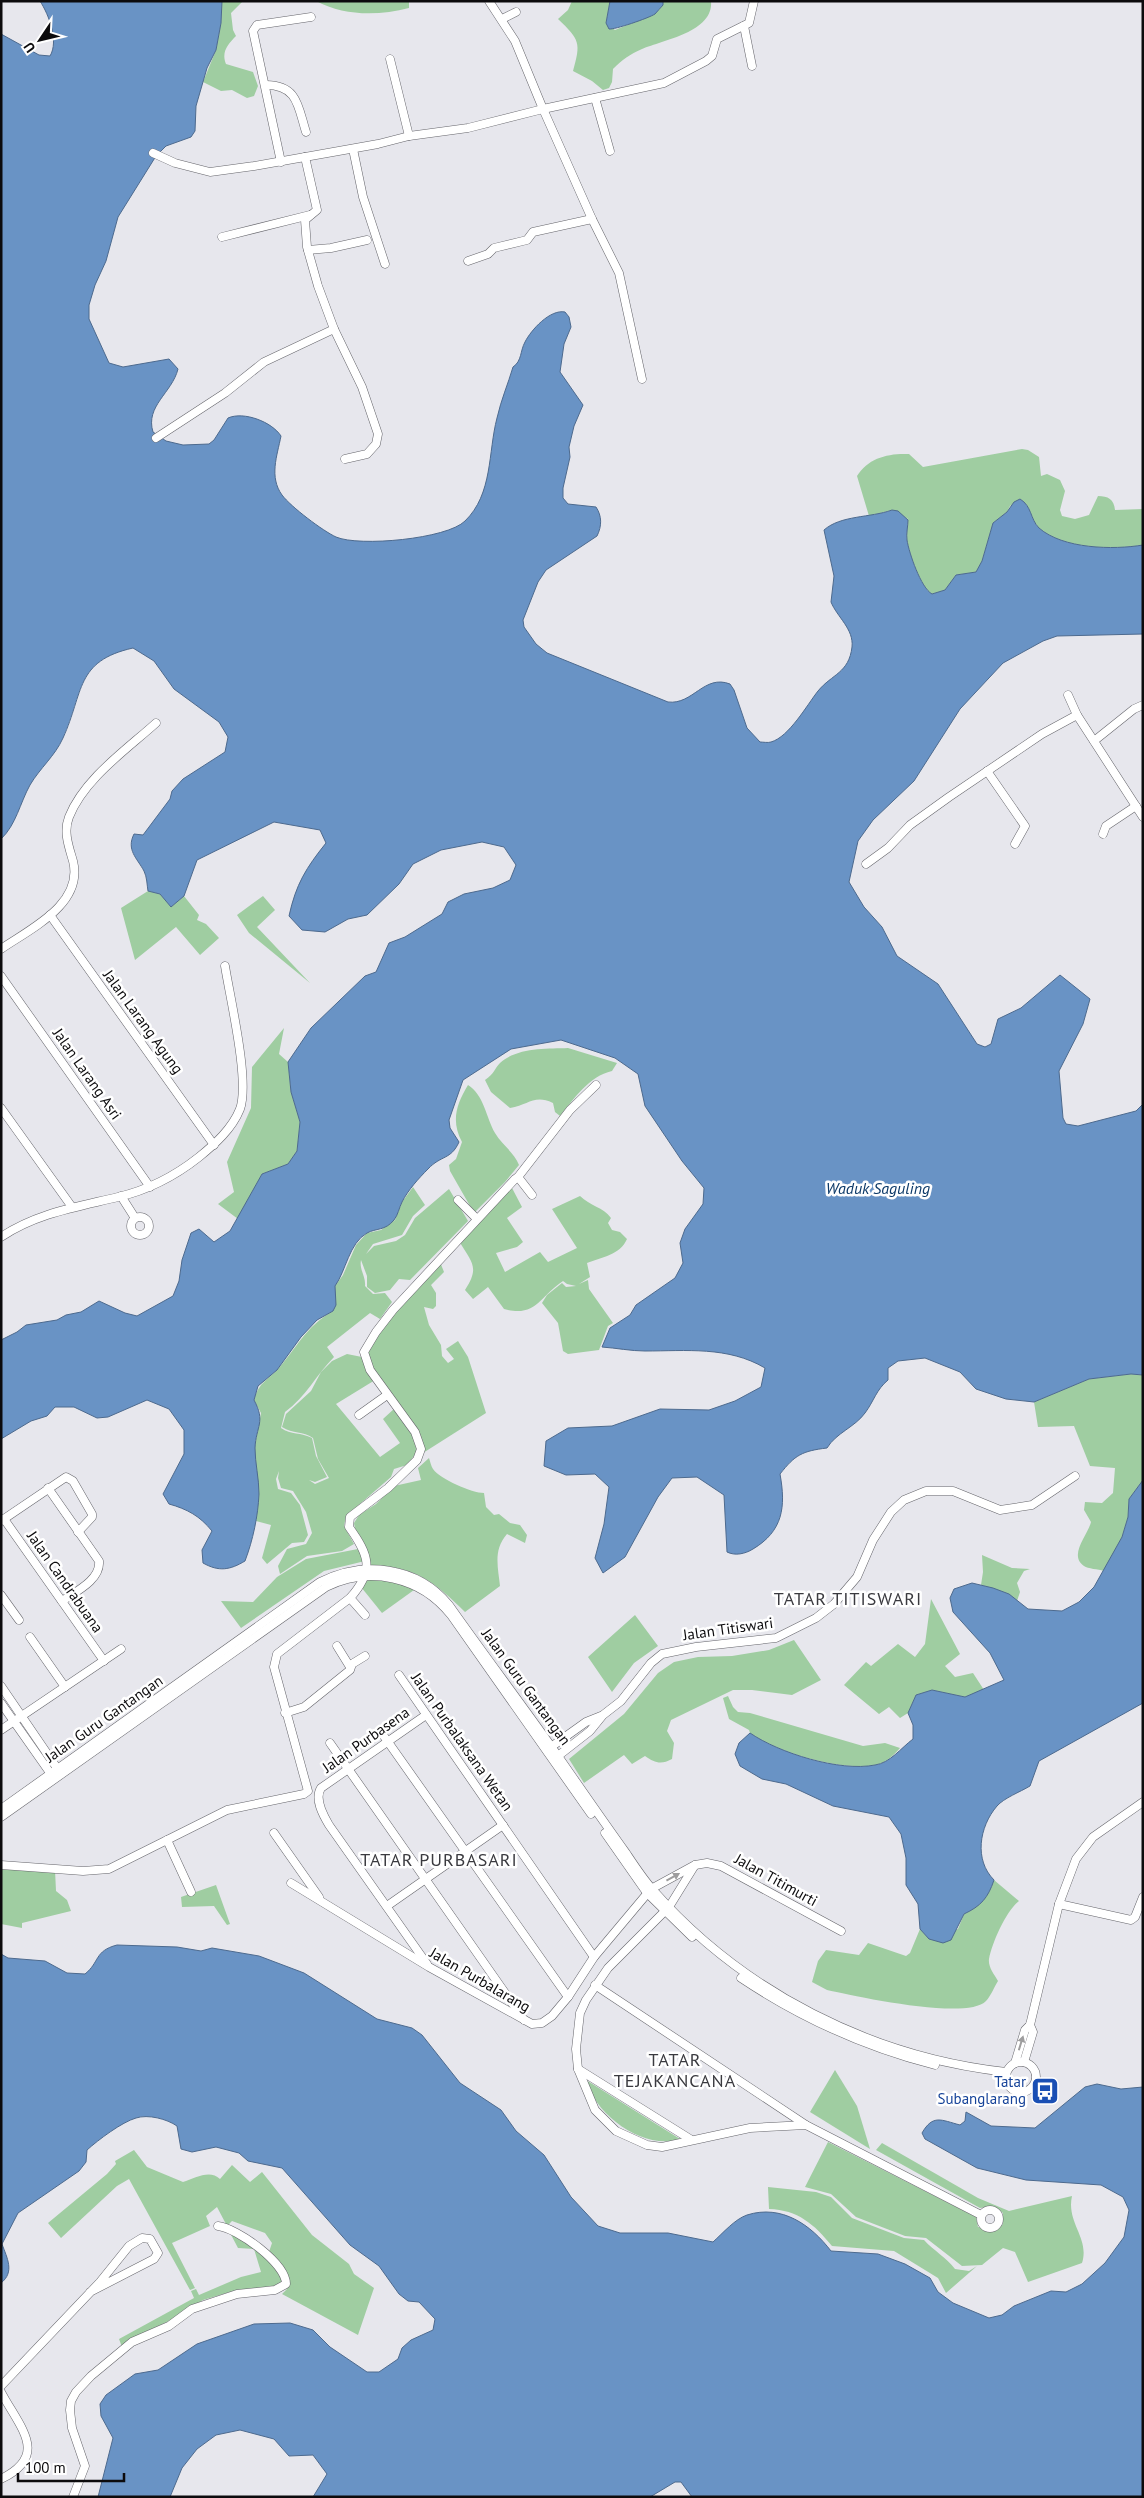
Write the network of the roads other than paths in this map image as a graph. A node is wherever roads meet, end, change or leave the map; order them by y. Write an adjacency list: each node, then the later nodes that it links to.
1 (489, 1): 5 (street)
2 (754, 1): 6 (street)
3 (516, 12): 5 (street)
4 (311, 17): 9 (street)
5 (502, 19): 11 (street)
6 (744, 26): 8 (street); 10 (street)
7 (390, 59): 13 (street)
8 (752, 66)
9 (266, 85): 12 (street); 18 (street)
10 (596, 98): 11 (street); 15 (street)
11 (542, 109): 13 (street); 20 (street)
12 (306, 132)
13 (409, 136): 14 (street)
14 (353, 148): 17 (street); 25 (street)
15 (610, 151)
16 (153, 153): 18 (street)
17 (305, 157): 18 (street); 19 (street)
18 (281, 162)
19 (314, 214): 21 (street); 23 (street)
20 (592, 219): 24 (street); 27 (street)
21 (222, 237)
22 (367, 240): 23 (street)
23 (308, 250): 26 (street)
24 (468, 261)
25 (384, 264)
26 (334, 329): 28 (street); 29 (street)
27 (642, 379)
28 (156, 438)
29 (345, 459)
30 (1068, 695): 32 (street)
31 (1143, 705): 34 (street)
32 (1077, 715): 34 (street); 35 (street)
33 (156, 723): 41 (street)
34 (1094, 741): 36 (street)
35 (987, 771): 39 (street); 40 (street)
36 (1136, 806): 37 (street); 38 (street)
37 (1143, 817)
38 (1103, 834)
39 (1015, 844)
40 (866, 864)
41 (50, 915): 42 (street); 47 (street, Jalan Larang Agung)
42 (1, 949)
43 (225, 966): 47 (street)
44 (1, 976): 49 (street, Jalan Larang Asri)
45 (596, 1085): 48 (street)
46 (1, 1108): 53 (street)
47 (214, 1145): 49 (street)
48 (518, 1177): 50 (street); 55 (street)
49 (150, 1188): 51 (street)
50 (532, 1195)
51 (121, 1196): 53 (street); 54 (street)
52 (458, 1200): 55 (street)
53 (72, 1207): 56 (street)
54 (135, 1218)
55 (476, 1218): 57 (street)
56 (2, 1234)
57 (386, 1395): 58 (street); 63 (street)
58 (359, 1416)
59 (1075, 1476): 81 (street, Jalan Titiswari)
60 (48, 1488): 61 (street); 62 (street); 62 (street)
61 (3, 1520): 66 (street, Jalan Candrabuana)
62 (78, 1532): 66 (street)
63 (366, 1572): 65 (street); 88 (street, Jalan Guru Gantangan); 91 (street, Jalan Guru Gantangan); 104 (street, Jalan Guru Gantangan)
64 (1, 1595): 68 (street)
65 (350, 1598): 67 (street); 79 (street)
66 (62, 1602): 73 (street, Jalan Candrabuana)
67 (365, 1615)
68 (19, 1620)
69 (30, 1637): 77 (street)
70 (337, 1646): 74 (street)
71 (121, 1649): 73 (street)
72 (365, 1656): 74 (street)
73 (104, 1661): 77 (street)
74 (350, 1667): 79 (street)
75 (398, 1675): 80 (street, Jalan Purbalaksana Wetan)
76 (1, 1686): 82 (street)
77 (65, 1687): 82 (street)
78 (1, 1703): 83 (street)
79 (285, 1713): 98 (street)
80 (426, 1715): 86 (street, Jalan Purbasena); 96 (street, Jalan Purbalaksana Wetan)
81 (603, 1715): 88 (street, Jalan Titiswari); 89 (street, Jalan Titiswari)
82 (22, 1716): 83 (street); 91 (street)
83 (14, 1721): 84 (street); 92 (street)
84 (1, 1730)
85 (381, 1732): 86 (street)
86 (387, 1742): 90 (street, Jalan Purbasena); 99 (street)
87 (330, 1743): 90 (street)
88 (551, 1747): 89 (street, Jalan Guru Gantangan)
89 (558, 1756): 104 (street, Jalan Guru Gantangan)
90 (348, 1769): 102 (street); 109 (street, Jalan Purbasena)
91 (60, 1771): 92 (street, Jalan Guru Gantangan)
92 (53, 1777): 94 (street, Jalan Guru Gantangan); 95 (street, Jalan Guru Gantangan)
93 (1143, 1802): 108 (street)
94 (1, 1809)
95 (1, 1816)
96 (503, 1825): 99 (street); 112 (street, Jalan Purbalaksana Wetan)
97 (274, 1833): 107 (street)
98 (167, 1840): 100 (street); 105 (street)
99 (465, 1852): 102 (street); 115 (street)
100 (1, 1865)
101 (695, 1865): 104 (street, one-way to 101); 110 (street); 111 (street, Jalan Titimurti)
102 (426, 1879): 109 (street); 116 (street)
103 (291, 1882): 107 (street, Jalan Purbalarang)
104 (649, 1891): 110 (street, Jalan Guru Gantangan); 112 (street, Jalan Purbalarang)
105 (191, 1892)
106 (1143, 1897): 108 (street)
107 (321, 1901): 113 (street, Jalan Purbalarang)
108 (1059, 1904): 117 (street)
109 (387, 1906): 113 (street)
110 (667, 1910): 114 (street); 119 (street, Jalan Guru Gantangan)
111 (840, 1931)
112 (594, 1957): 115 (street, Jalan Purbalarang)
113 (429, 1967): 116 (street, Jalan Purbalarang)
114 (595, 1985): 118 (street); 120 (street)
115 (568, 1997): 116 (street, Jalan Purbalarang)
116 (526, 2023)
117 (1019, 2062): 119 (street); 119 (street)
118 (578, 2069): 121 (street); 121 (street)
119 (1006, 2075)
120 (806, 2125): 121 (street); 122 (street)
121 (690, 2139)
122 (981, 2215)
123 (218, 2226): 128 (street)
124 (90, 2292): 124 (street); 125 (street)
125 (1, 2386)
126 (1, 2392): 127 (street)
127 (1, 2479)
128 (73, 2497)

